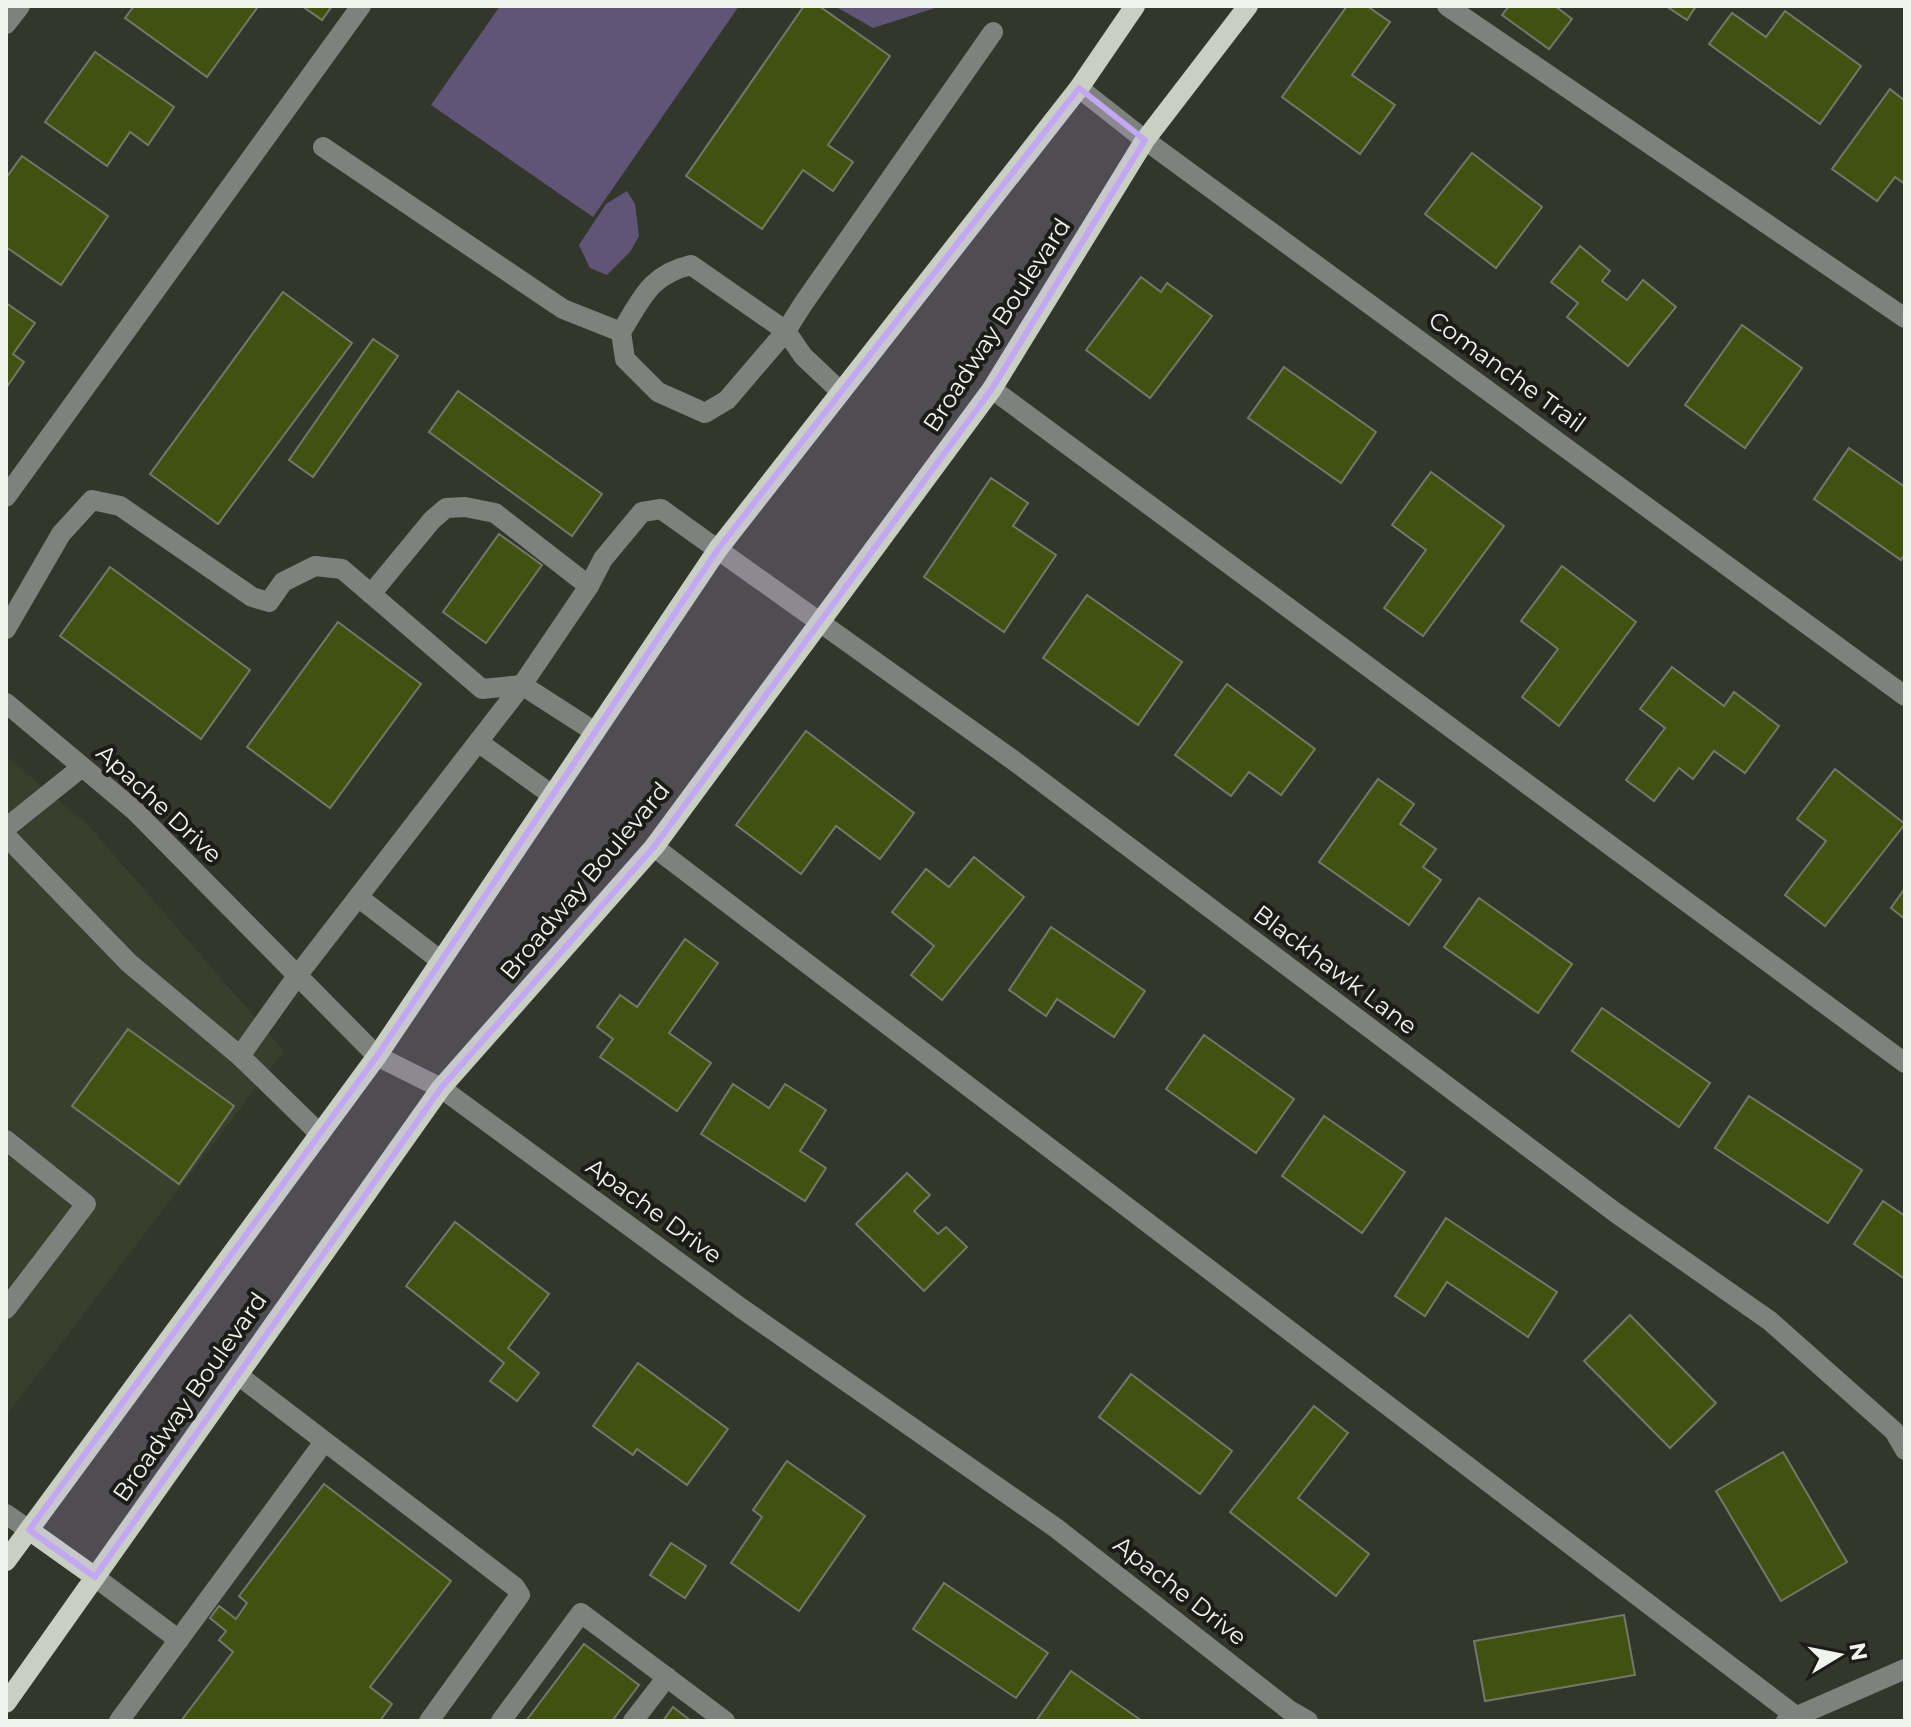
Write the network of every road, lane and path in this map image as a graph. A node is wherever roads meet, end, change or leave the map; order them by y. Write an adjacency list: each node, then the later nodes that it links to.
1 (20, 6): 6 (street)
2 (361, 6): 16 (street)
3 (1135, 6): 8 (main road, Broadway Boulevard)
4 (1248, 6): 9 (main road, Broadway Boulevard)
5 (1447, 6): 11 (street)
6 (6, 24)
7 (993, 32): 12 (street)
8 (1079, 88): 9 (street, Comanche Trail); 15 (main road, Broadway Boulevard)
9 (1145, 140): 14 (main road, Broadway Boulevard); 23 (street, Comanche Trail)
10 (323, 147): 13 (street)
11 (1905, 318)
12 (786, 331): 13 (street); 13 (street); 15 (street)
13 (621, 332)
14 (992, 389): 20 (main road, Broadway Boulevard); 37 (street)
15 (841, 392): 17 (main road, Broadway Boulevard)
16 (6, 497)
17 (718, 549): 18 (street, Blackhawk Lane); 20 (street, Blackhawk Lane); 25 (main road, Broadway Boulevard)
18 (589, 586): 19 (street); 22 (street, Blackhawk Lane)
19 (371, 594): 21 (street); 22 (street)
20 (820, 623): 31 (main road, Broadway Boulevard); 44 (street, Blackhawk Lane)
21 (6, 629)
22 (522, 685): 25 (street); 26 (street, Blackhawk Lane)
23 (1905, 696)
24 (6, 703): 27 (street, Apache Drive)
25 (595, 732): 28 (main road, Broadway Boulevard)
26 (478, 742): 28 (street); 32 (street, Blackhawk Lane)
27 (82, 767): 29 (street); 34 (street, Apache Drive)
28 (552, 795): 33 (main road, Broadway Boulevard)
29 (6, 828)
30 (6, 836): 35 (street)
31 (654, 847): 38 (main road, Broadway Boulevard); 53 (street)
32 (358, 897): 33 (street); 34 (street, Blackhawk Lane)
33 (441, 961): 36 (main road, Broadway Boulevard)
34 (297, 976): 35 (street, Blackhawk Lane); 36 (street, Apache Drive)
35 (240, 1056): 39 (street)
36 (377, 1056): 38 (street, Apache Drive); 39 (main road, Broadway Boulevard)
37 (1905, 1063)
38 (441, 1088): 42 (main road, Broadway Boulevard); 59 (street, Apache Drive)
39 (320, 1134): 46 (main road, Broadway Boulevard)
40 (6, 1140): 41 (street)
41 (6, 1309)
42 (238, 1375): 43 (street); 48 (main road, Broadway Boulevard)
43 (324, 1442): 49 (street); 55 (street)
44 (1905, 1450)
45 (6, 1514): 46 (street)
46 (29, 1530): 47 (main road, Broadway Boulevard); 48 (main road)
47 (6, 1561)
48 (95, 1577): 49 (street); 52 (main road, Broadway Boulevard)
49 (179, 1640): 54 (street)
50 (1905, 1669): 53 (street)
51 (667, 1677): 56 (street); 57 (street); 58 (street)
52 (6, 1703)
53 (1794, 1720)
54 (119, 1721)
55 (429, 1721)
56 (501, 1721)
57 (633, 1721)
58 (725, 1721)
59 (1308, 1721)

